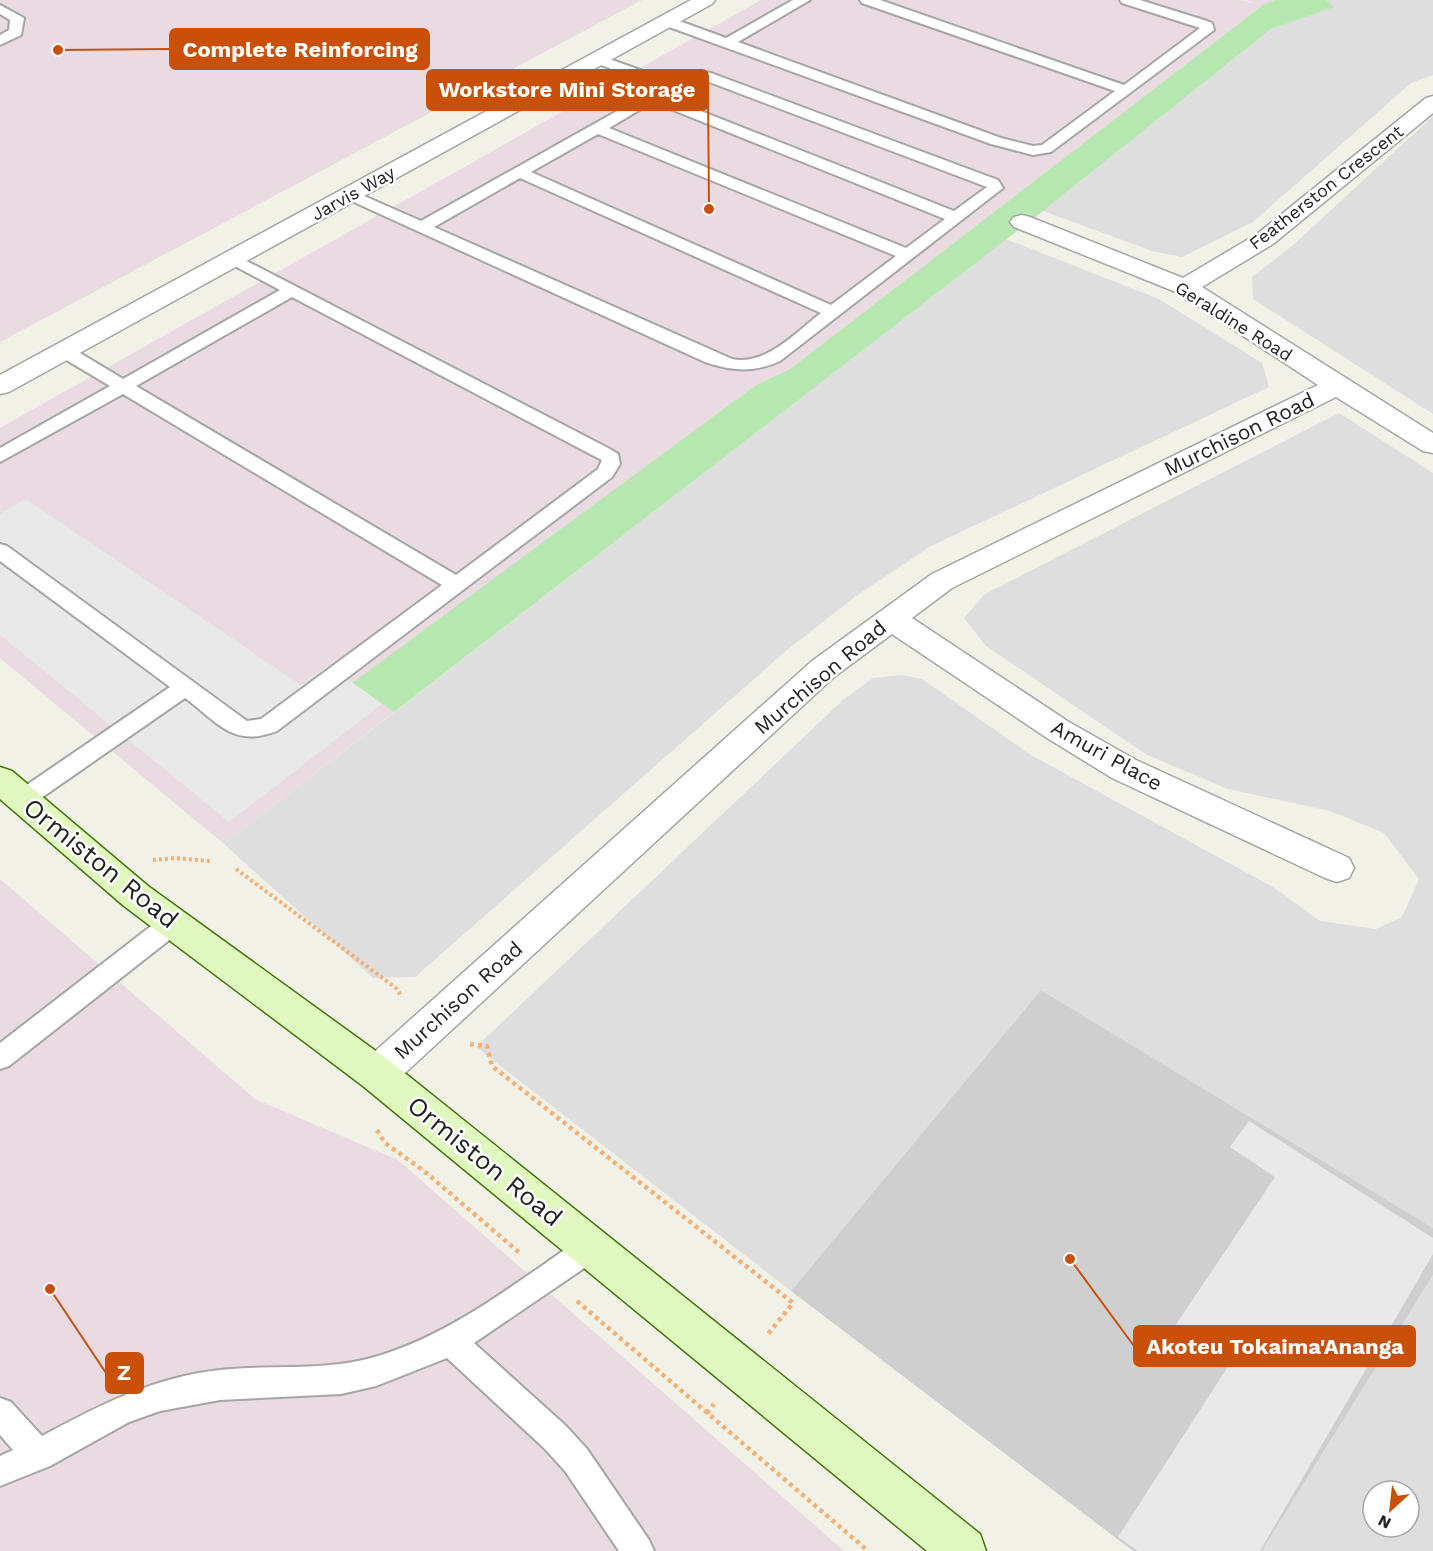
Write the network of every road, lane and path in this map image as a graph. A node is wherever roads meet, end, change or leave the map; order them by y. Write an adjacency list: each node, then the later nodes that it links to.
1 (705, 0): 6 (street, Jarvis Way)
2 (802, 0): 8 (lane)
3 (867, 0): 11 (lane)
4 (1127, 0): 11 (lane)
5 (0, 9): 7 (lane)
6 (666, 21): 8 (lane); 9 (street, Jarvis Way)
7 (0, 41)
8 (727, 44): 11 (lane)
9 (598, 59): 10 (lane); 16 (street, Jarvis Way)
10 (671, 86): 12 (lane); 17 (lane)
11 (1126, 90)
12 (652, 97): 14 (lane); 17 (lane)
13 (1433, 102): 22 (street, Featherston Crescent)
14 (597, 128): 15 (lane); 20 (lane)
15 (519, 172): 19 (lane); 24 (lane)
16 (350, 195): 19 (lane); 21 (street, Jarvis Way)
17 (957, 218): 20 (lane)
18 (1022, 222): 22 (street, Geraldine Road)
19 (423, 227): 24 (lane)
20 (908, 255): 24 (lane)
21 (233, 259): 23 (lane); 25 (street, Jarvis Way)
22 (1185, 287): 27 (street, Geraldine Road)
23 (292, 290): 28 (lane); 32 (lane)
24 (833, 312)
25 (64, 351): 26 (street, Jarvis Way); 28 (lane)
26 (0, 386)
27 (1337, 386): 29 (street, Geraldine Road); 33 (street, Murchison Road)
28 (124, 387): 30 (lane); 32 (lane)
29 (1433, 446)
30 (0, 456)
31 (0, 551): 34 (lane)
32 (456, 584): 34 (lane)
33 (890, 618): 36 (street, Amuri Place); 42 (street, Murchison Road)
34 (186, 687): 35 (lane)
35 (12, 789): 38 (main road, Ormiston Road)
36 (1337, 868)
37 (236, 870): 39 (path)
38 (173, 923): 41 (lane); 42 (main road, Ormiston Road)
39 (398, 994)
40 (471, 1045): 44 (path)
41 (0, 1058)
42 (377, 1074): 43 (main road, Ormiston Road)
43 (592, 1247): 45 (lane); 52 (main road, Ormiston Road)
44 (777, 1323)
45 (451, 1342): 48 (lane); 50 (lane)
46 (0, 1413): 48 (lane)
47 (707, 1413): 51 (path)
48 (39, 1455): 49 (lane)
49 (0, 1471)
50 (638, 1551)
51 (868, 1551)
52 (963, 1551)

